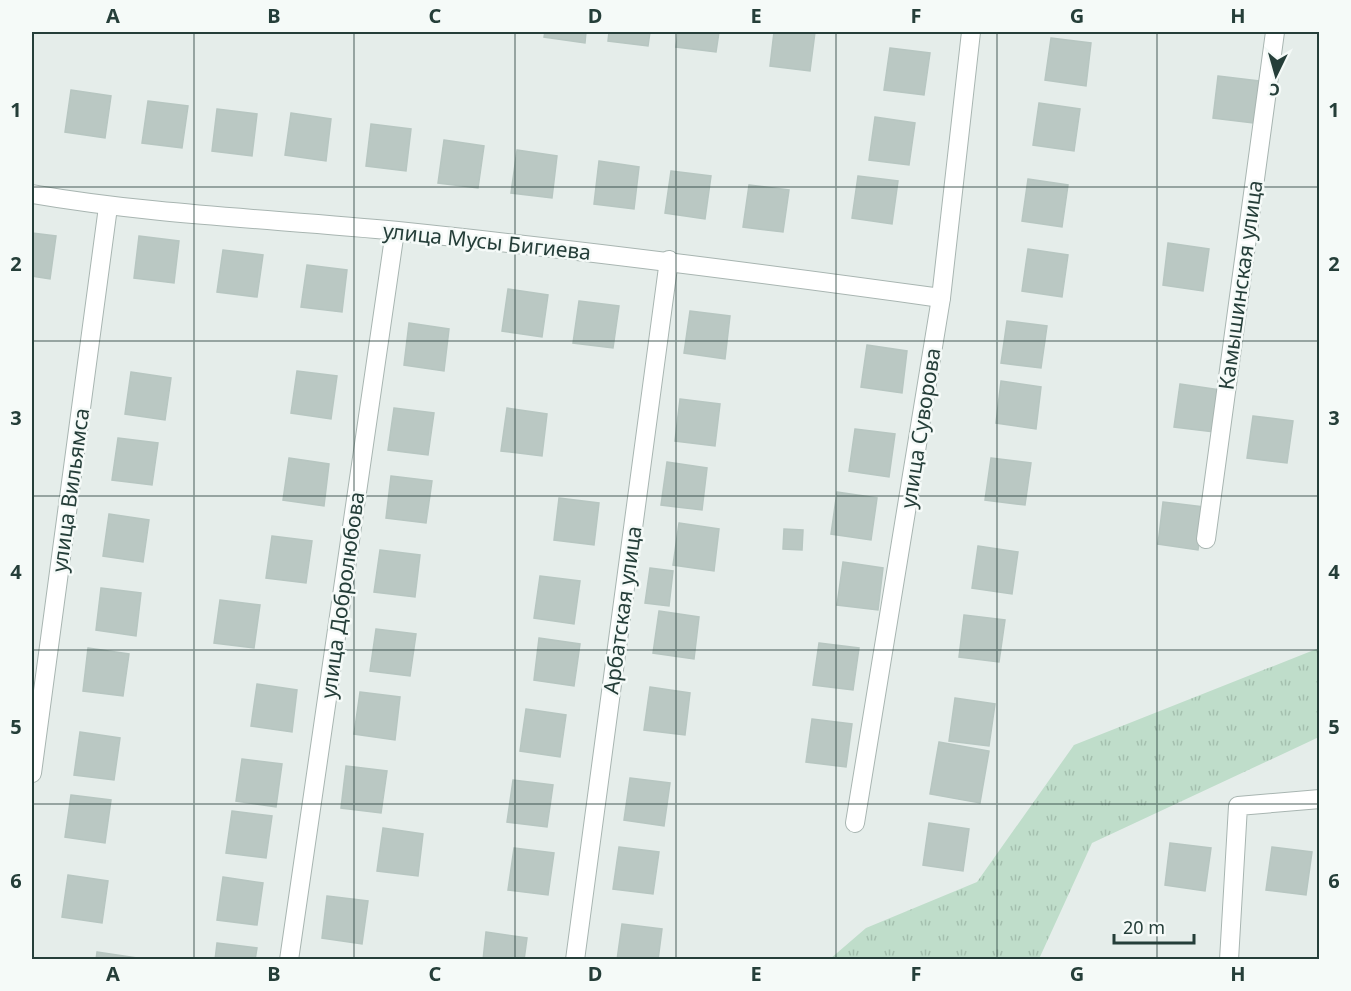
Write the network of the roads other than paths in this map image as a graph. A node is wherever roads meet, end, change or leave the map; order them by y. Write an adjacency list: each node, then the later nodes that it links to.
1 (971, 32): 7 (street, улица Суворова)
2 (1275, 32): 8 (street, Камышинская улица)
3 (32, 194): 4 (street, улица Мусы Бигиева)
4 (108, 207): 5 (street, улица Мусы Бигиева); 9 (street, улица Вильямса)
5 (395, 231): 6 (street, улица Мусы Бигиева); 13 (street, улица Добролюбова)
6 (669, 260): 7 (street, улица Мусы Бигиева); 14 (street, Арбатская улица)
7 (941, 298): 12 (street, улица Суворова)
8 (1206, 540)
9 (39, 656): 10 (street, улица Вильямса)
10 (32, 773)
11 (1320, 799): 15 (street)
12 (855, 823)
13 (289, 960)
14 (575, 960)
15 (1229, 960)

